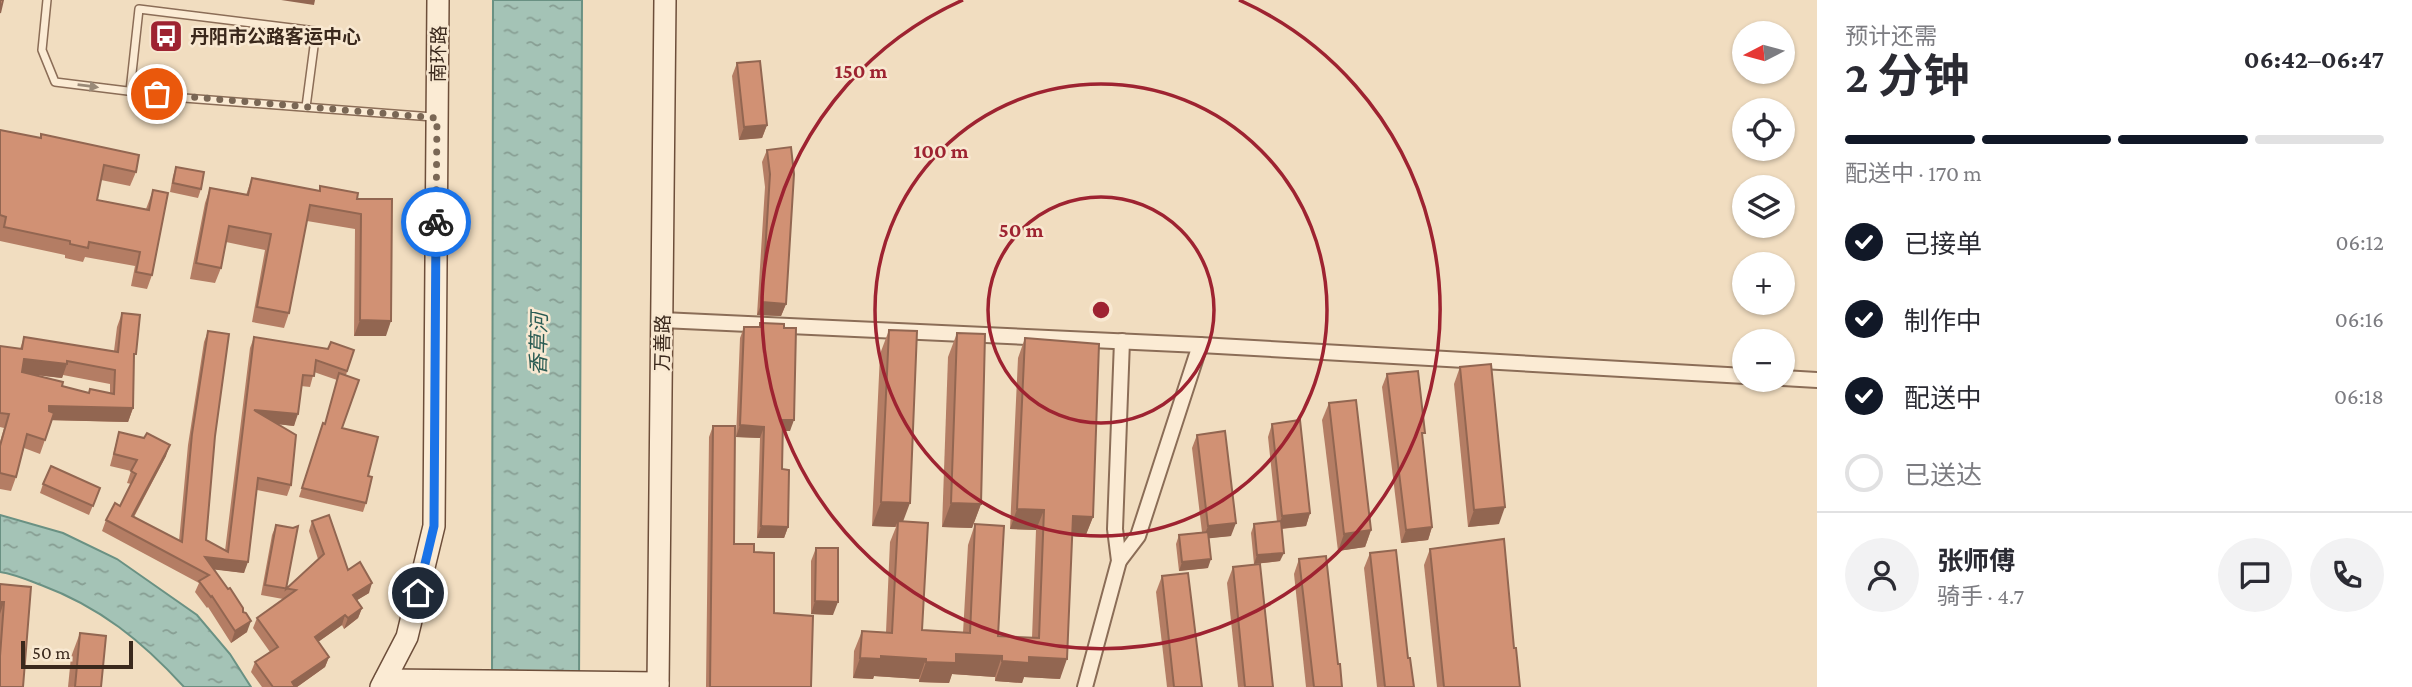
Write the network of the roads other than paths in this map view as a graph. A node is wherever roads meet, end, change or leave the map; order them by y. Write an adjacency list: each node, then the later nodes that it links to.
1 (47, 0): 4 (lane, one-way to 4)
2 (439, 0): 6 (main road, 南环路)
3 (665, 0): 7 (main road, 万善路)
4 (130, 91): 5 (lane); 5 (lane)
5 (306, 107): 6 (lane)
6 (437, 118): 14 (main road, 南环路)
7 (662, 320): 8 (street); 15 (main road, 万善路)
8 (1122, 341): 9 (street); 13 (street)
9 (1200, 345): 10 (street); 13 (street)
10 (1732, 375)
11 (1795, 379): 12 (street)
12 (1817, 380)
13 (1119, 561): 16 (street)
14 (383, 683): 15 (main road)
15 (659, 685)
16 (1085, 687)

